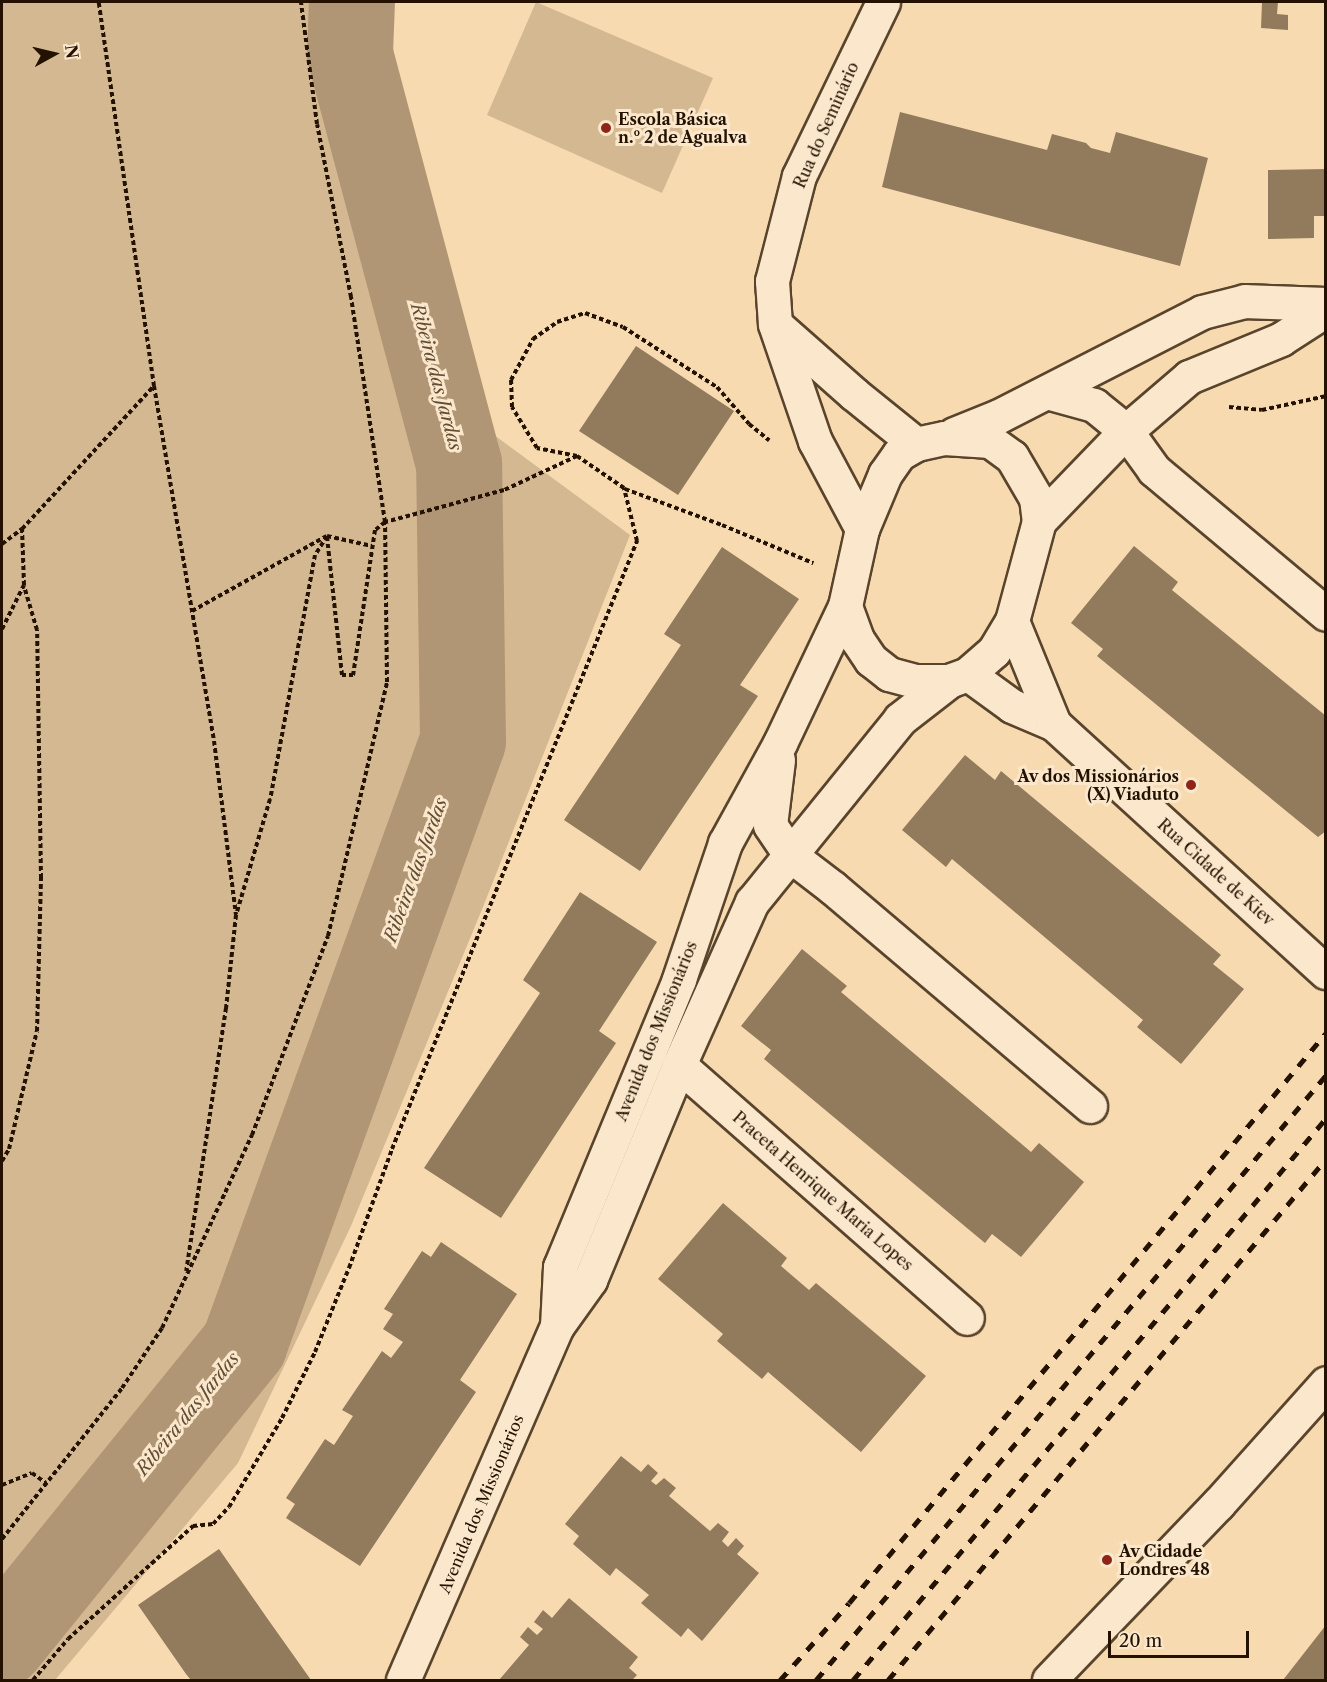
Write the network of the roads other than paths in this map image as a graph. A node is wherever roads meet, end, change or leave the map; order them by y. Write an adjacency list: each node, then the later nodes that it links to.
1 (883, 2): 4 (street, Rua do Seminário)
2 (1326, 304): 5 (street)
3 (1326, 310): 6 (street)
4 (775, 324): 7 (street); 9 (street, Rua do Seminário)
5 (1047, 392): 6 (street); 7 (street)
6 (1126, 431): 8 (street); 11 (street)
7 (930, 441): 8 (street); 9 (street, Avenida dos Missionários)
8 (1039, 520): 12 (street, Avenida dos Missionários)
9 (862, 529): 10 (street, Avenida dos Missionários)
10 (847, 592): 13 (street); 15 (street, Avenida dos Missionários)
11 (1326, 614)
12 (1011, 621): 13 (street, Avenida dos Missionários); 14 (street, Rua Cidade de Kiev)
13 (958, 677): 14 (street, Rua Cidade de Kiev); 16 (street, Avenida dos Missionários)
14 (1054, 724): 17 (street, Rua Cidade de Kiev)
15 (780, 743): 16 (street, Avenida dos Missionários); 21 (street, Avenida dos Missionários)
16 (790, 855): 18 (street, Avenida dos Missionários); 19 (street, Avenida dos Missionários)
17 (1326, 972)
18 (679, 1065): 20 (street, Praceta Henrique Maria Lopes); 21 (street, Avenida dos Missionários)
19 (1090, 1106)
20 (967, 1318)
21 (557, 1326): 23 (street, Avenida dos Missionários)
22 (1326, 1383): 24 (street)
23 (403, 1680)
24 (1048, 1680)

